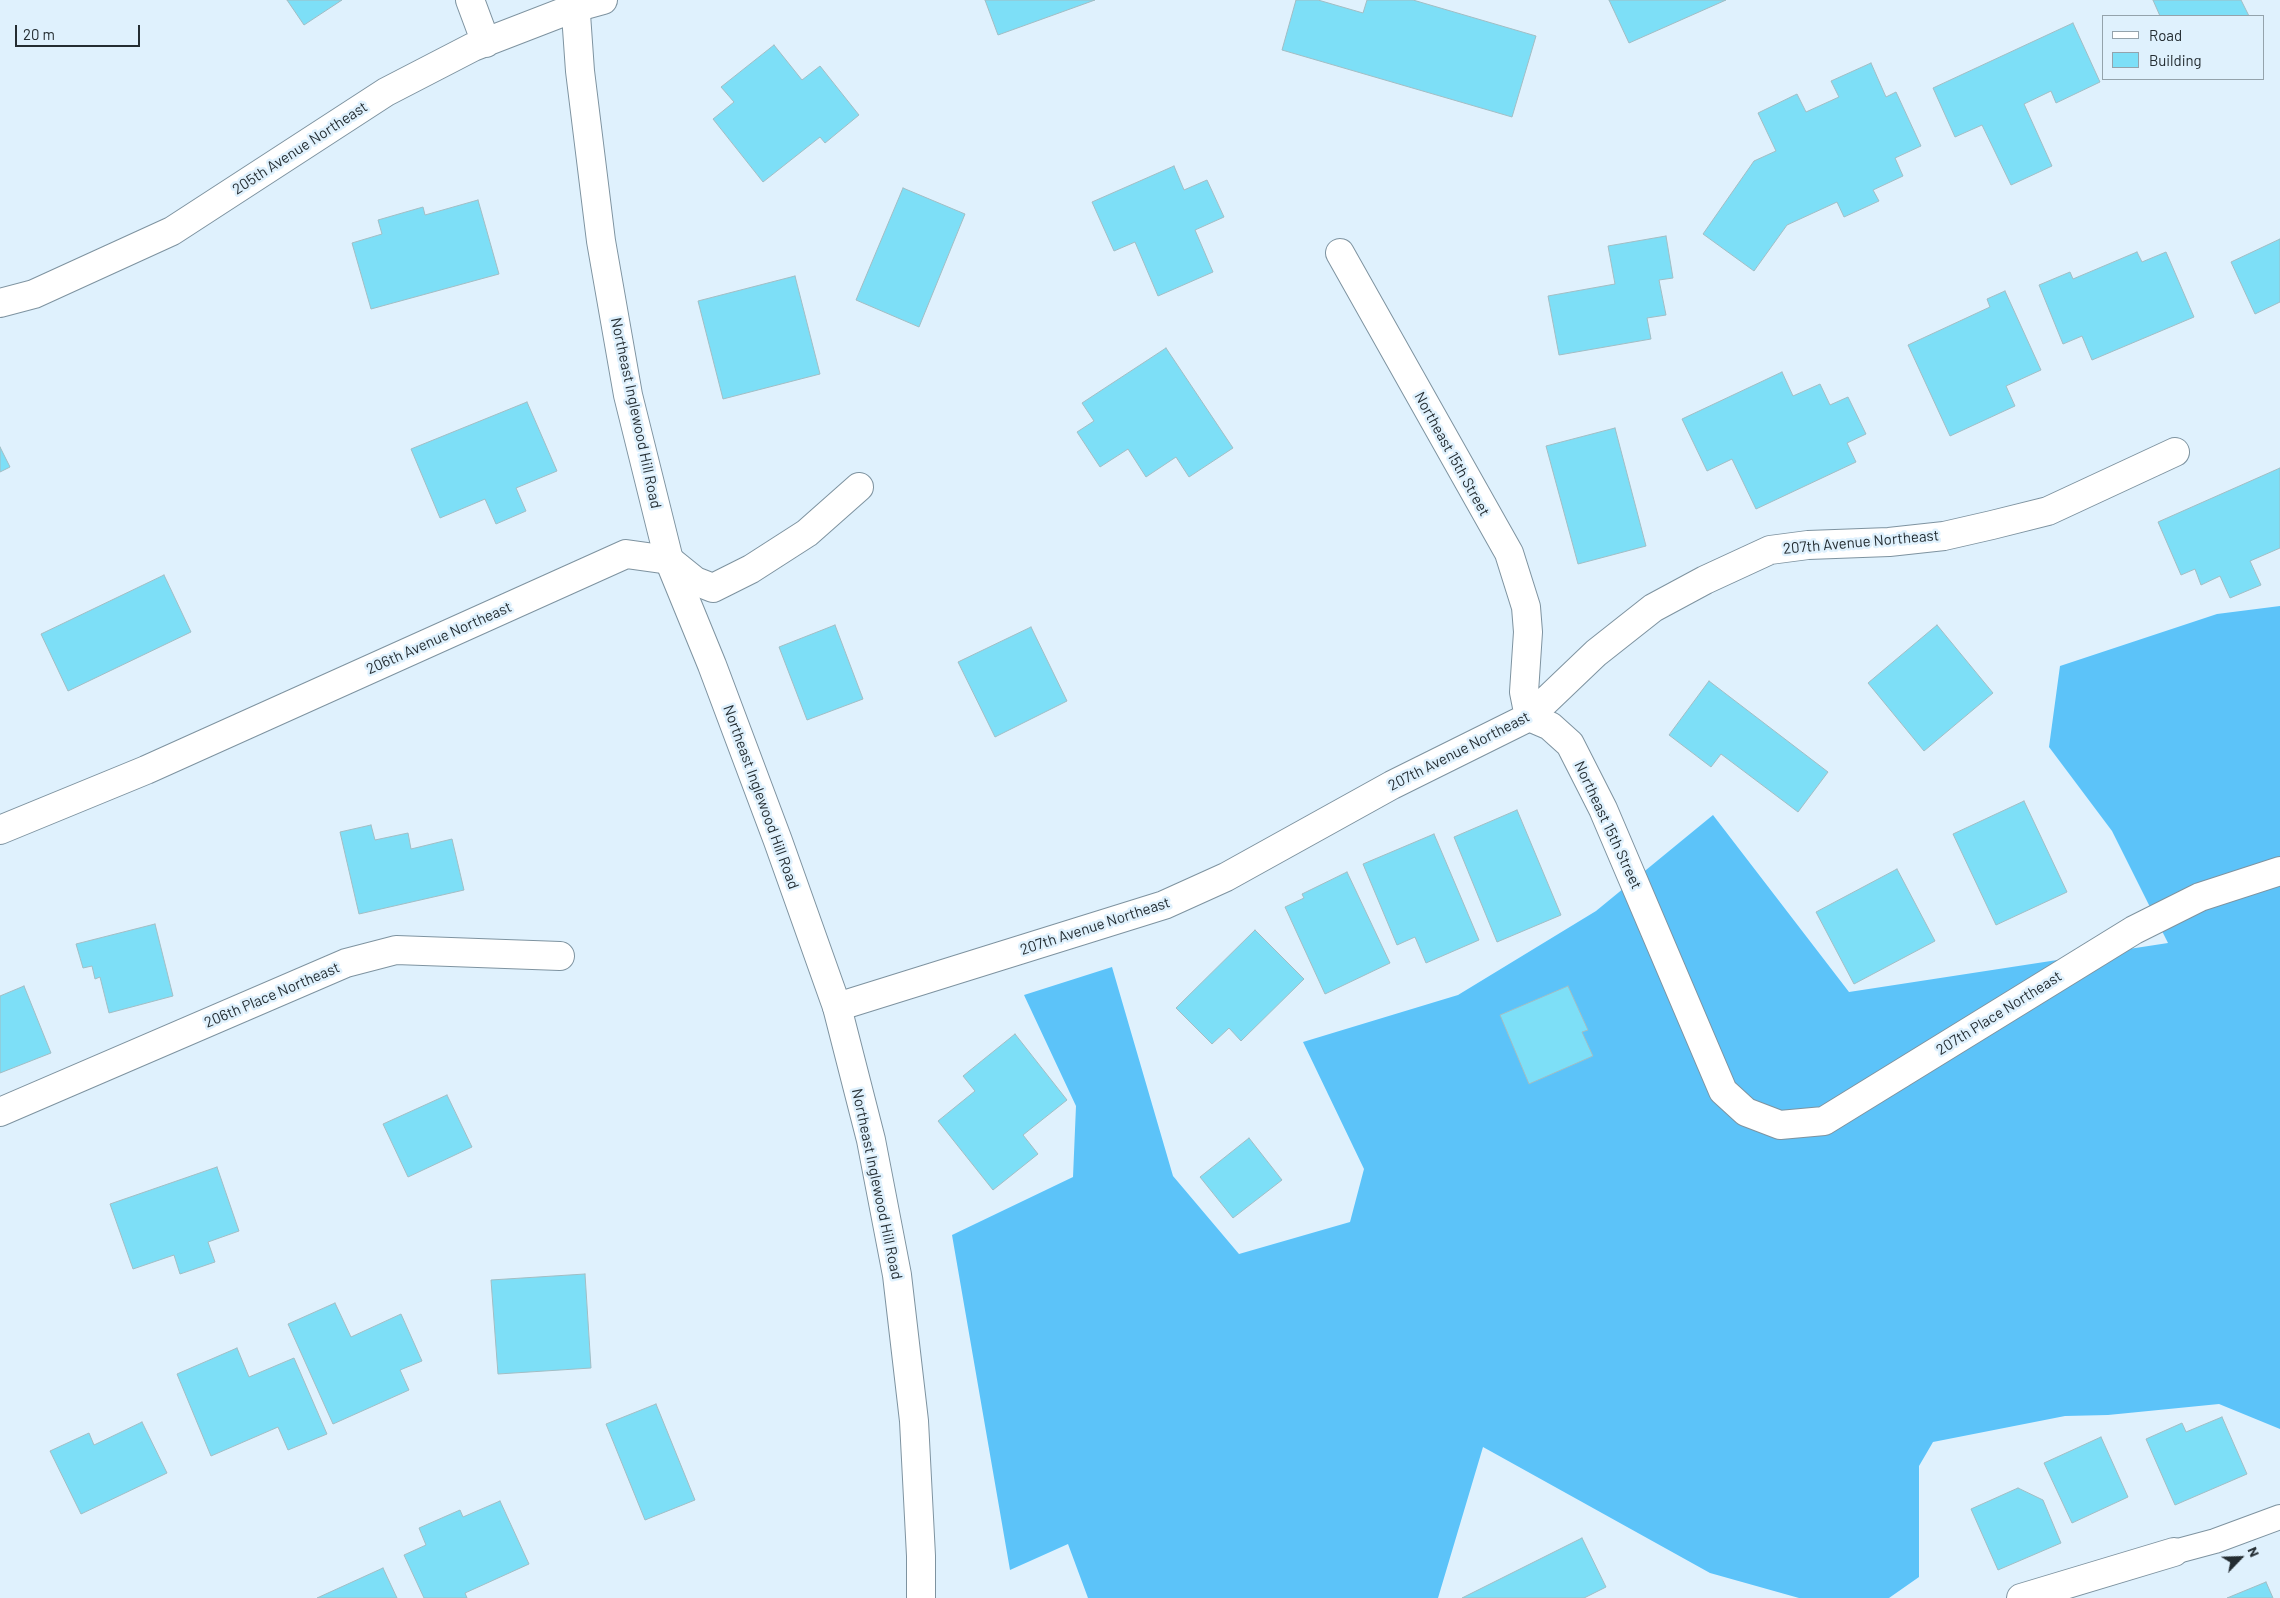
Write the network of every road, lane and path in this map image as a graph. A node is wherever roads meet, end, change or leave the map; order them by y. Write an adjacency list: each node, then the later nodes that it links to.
1 (470, 0): 4 (street)
2 (603, 0): 3 (street, 205th Avenue Northeast)
3 (575, 4): 4 (street, 205th Avenue Northeast); 9 (street, Northeast Inglewood Hill Road)
4 (486, 42): 6 (street, 205th Avenue Northeast)
5 (1340, 253): 10 (street, Northeast 15th Street)
6 (0, 303)
7 (2175, 452): 10 (street, 207th Avenue Northeast)
8 (859, 487): 9 (street)
9 (669, 560): 11 (street, 206th Avenue Northeast); 14 (street, Northeast Inglewood Hill Road)
10 (1530, 717): 14 (street, 207th Avenue Northeast); 15 (street, Northeast 15th Street)
11 (0, 830)
12 (2280, 871): 15 (street, 207th Place Northeast)
13 (560, 956): 16 (street, 206th Place Northeast)
14 (837, 1007): 19 (street, Northeast Inglewood Hill Road)
15 (1723, 1091)
16 (0, 1112)
17 (2280, 1517): 18 (lane)
18 (2174, 1552): 20 (street)
19 (921, 1598)
20 (2021, 1598)

